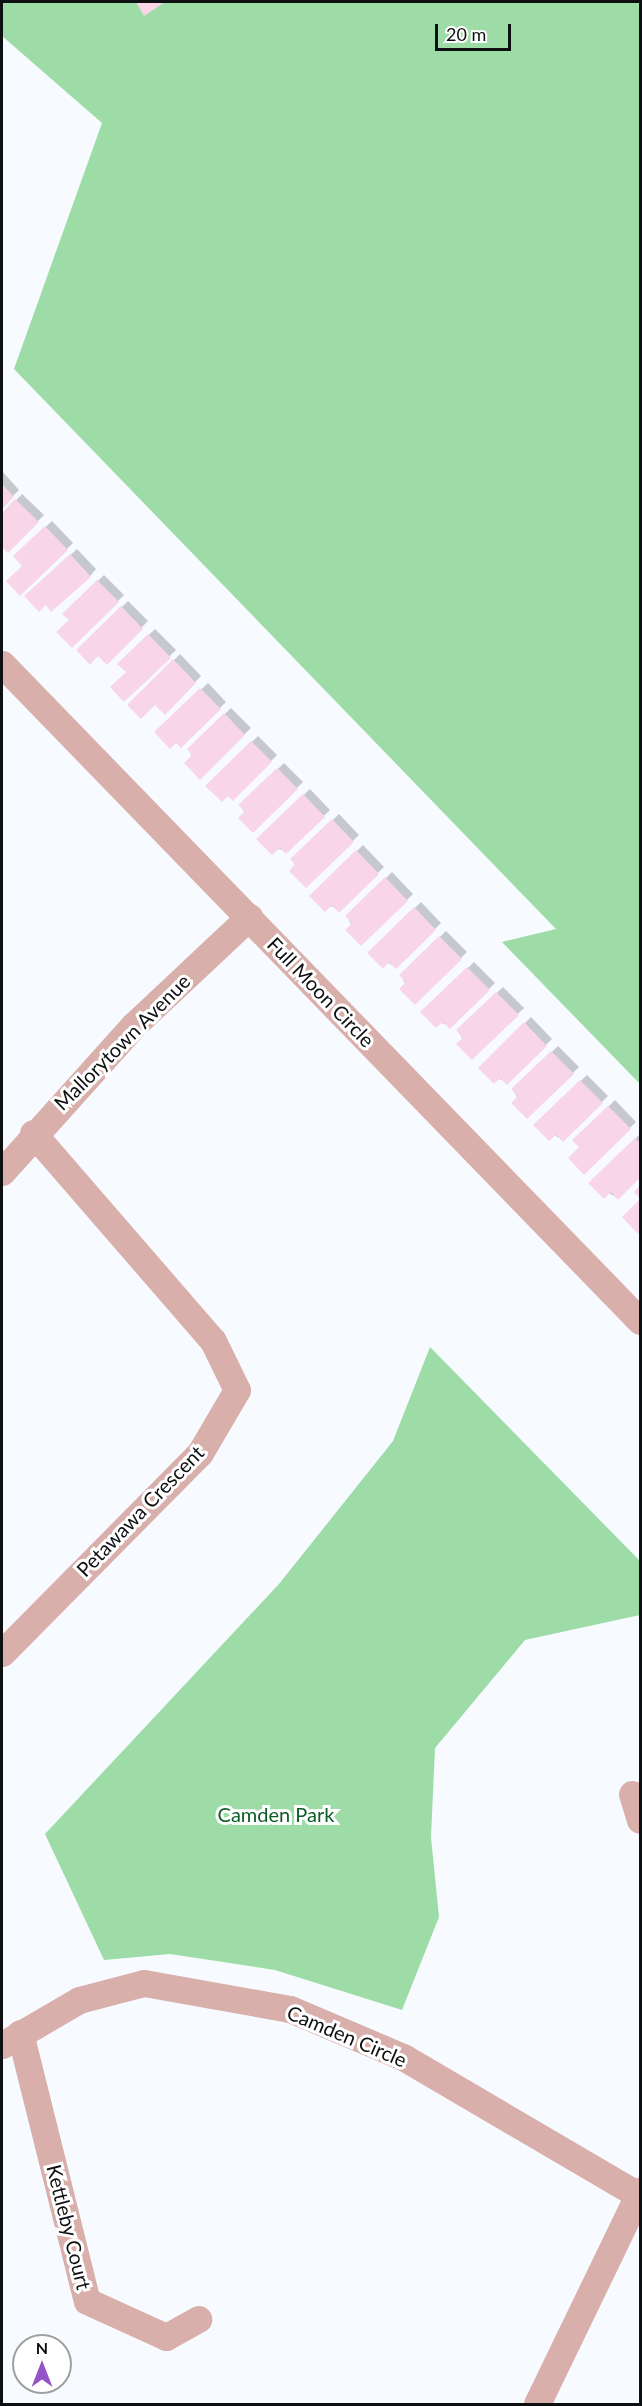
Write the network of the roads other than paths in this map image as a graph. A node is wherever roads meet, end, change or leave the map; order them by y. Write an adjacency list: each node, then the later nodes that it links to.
1 (2, 664): 2 (street, Full Moon Circle)
2 (249, 917): 3 (street, Mallorytown Avenue); 5 (street, Full Moon Circle)
3 (33, 1133): 4 (street, Mallorytown Avenue); 6 (street, Petawawa Crescent)
4 (2, 1172)
5 (640, 1321)
6 (2, 1653)
7 (632, 1794): 8 (street)
8 (640, 1820)
9 (11, 2039): 10 (street, Camden Circle); 11 (street, Kettleby Court)
10 (639, 2193): 12 (street)
11 (198, 2319)
12 (537, 2404)

